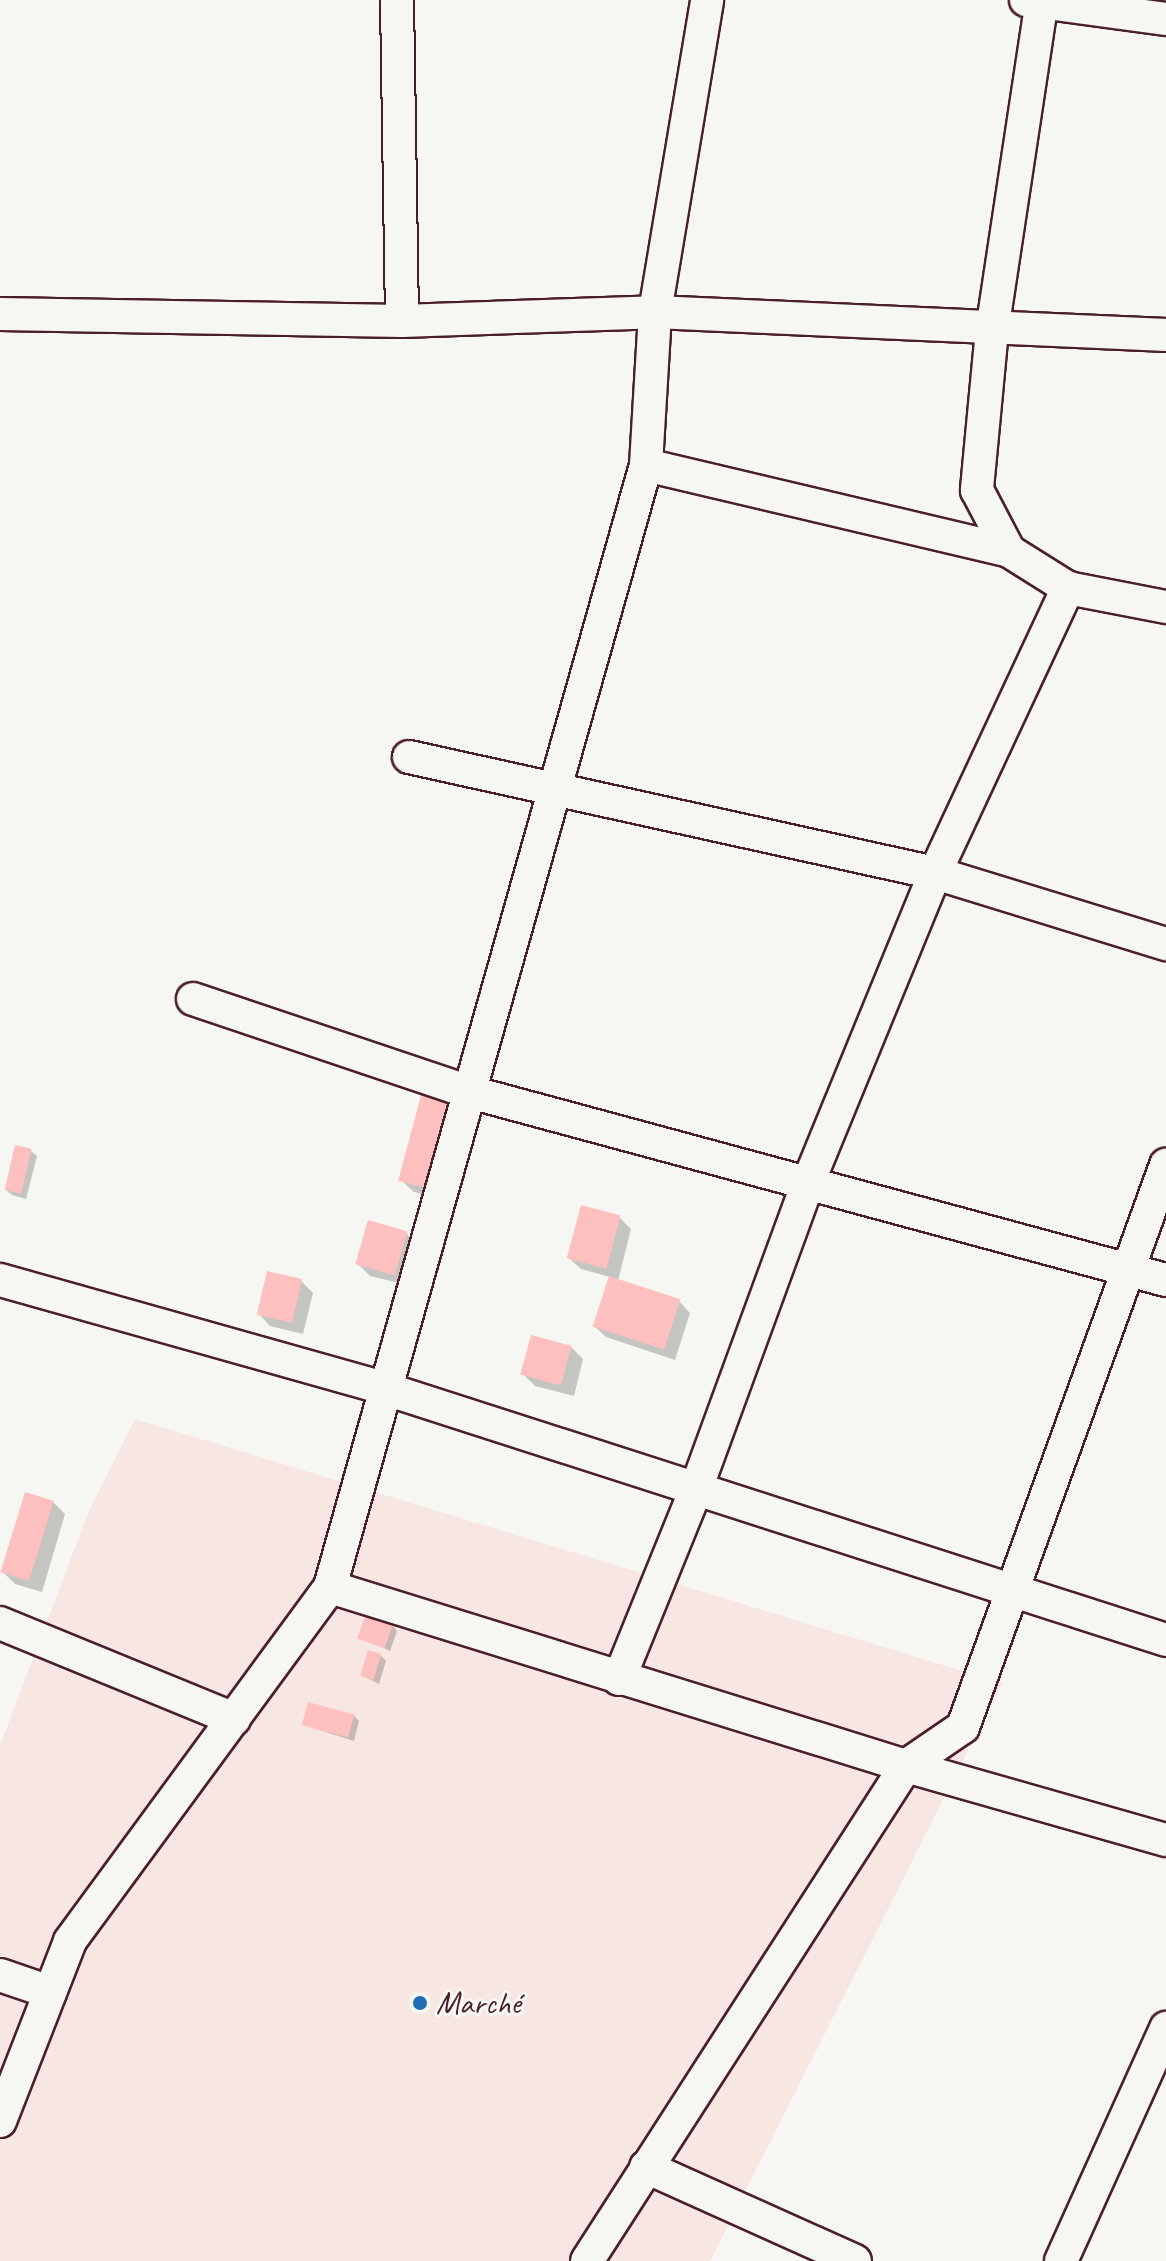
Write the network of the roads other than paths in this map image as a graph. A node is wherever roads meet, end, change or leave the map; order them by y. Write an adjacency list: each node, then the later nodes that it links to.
1 (397, 0): 7 (street)
2 (707, 0): 5 (street)
3 (1036, 1): 4 (street); 8 (street)
4 (1166, 19)
5 (655, 312): 7 (street); 8 (street); 10 (street)
6 (0, 314): 7 (street)
7 (402, 321)
8 (992, 330): 9 (street); 11 (street)
9 (1166, 335)
10 (646, 465): 11 (street); 15 (street)
11 (1009, 551): 12 (street)
12 (1068, 588): 13 (street); 16 (street)
13 (1166, 607)
14 (409, 757): 15 (street)
15 (558, 790): 16 (street); 19 (street)
16 (935, 873): 17 (street); 21 (street)
17 (1166, 944)
18 (193, 999): 19 (street)
19 (470, 1092): 21 (street); 25 (street)
20 (1166, 1165): 22 (street)
21 (808, 1183): 22 (street); 26 (street)
22 (1129, 1271): 24 (street); 28 (street)
23 (0, 1280): 25 (street)
24 (1166, 1280)
25 (383, 1388): 26 (street); 27 (street)
26 (696, 1489): 28 (street); 31 (street)
27 (330, 1587): 31 (street); 32 (street)
28 (1012, 1590): 30 (street); 33 (street)
29 (0, 1623): 32 (street)
30 (1166, 1640)
31 (619, 1679): 33 (street)
32 (234, 1719): 36 (street)
33 (906, 1766): 34 (street); 39 (street)
34 (1166, 1840)
35 (0, 1975): 36 (street)
36 (50, 1992): 38 (street)
37 (1166, 2028): 42 (street)
38 (0, 2121)
39 (646, 2167): 40 (street); 41 (street)
40 (587, 2261)
41 (855, 2261)
42 (1061, 2261)

